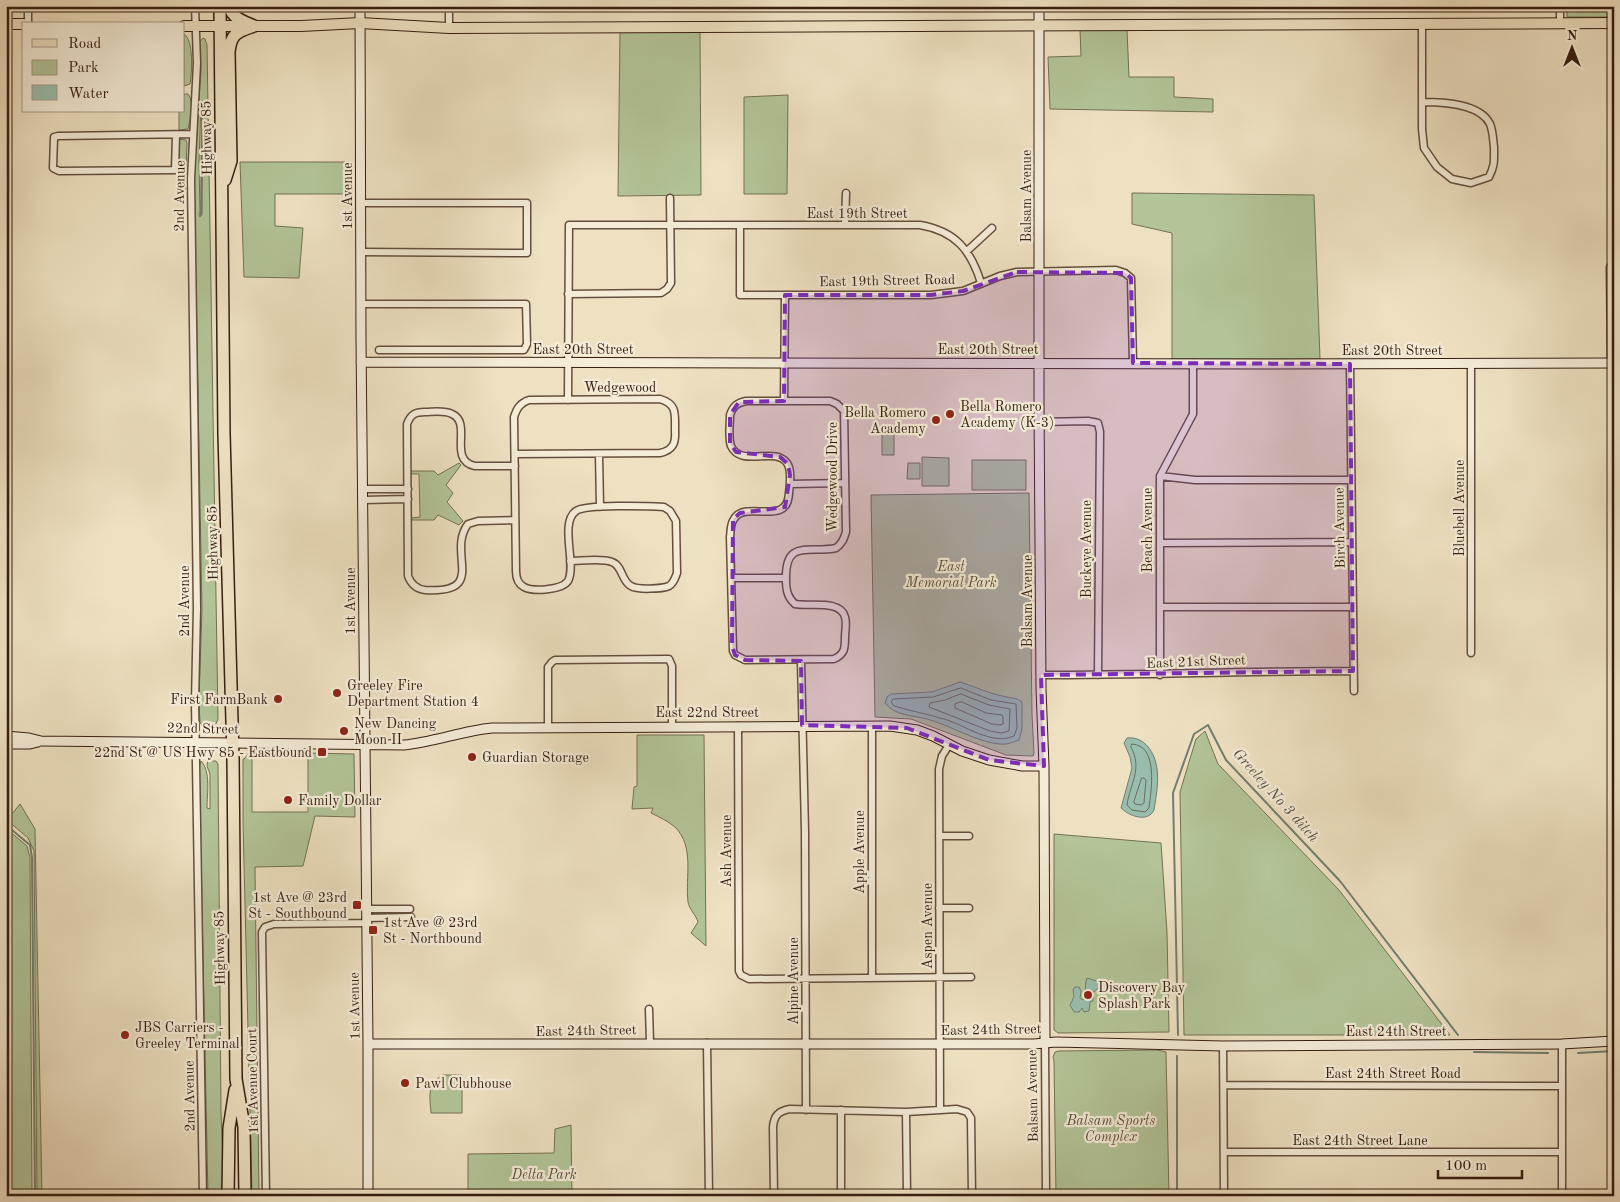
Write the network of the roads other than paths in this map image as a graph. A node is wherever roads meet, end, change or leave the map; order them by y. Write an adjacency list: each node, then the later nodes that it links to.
1 (28, 6): 9 (street)
2 (195, 6): 19 (street, 2nd Avenue)
3 (220, 6): 16 (highway, Highway 85)
4 (229, 6): 20 (highway)
5 (360, 6): 10 (street, 1st Avenue)
6 (449, 6): 21 (street)
7 (1039, 6): 17 (street, Balsam Avenue)
8 (1560, 6): 11 (street)
9 (28, 22)
10 (360, 23): 20 (main road); 21 (main road); 28 (street, 1st Avenue)
11 (1560, 23): 12 (main road); 15 (main road)
12 (1614, 23)
13 (6, 24): 14 (main road)
14 (22, 24)
15 (1422, 24): 17 (main road); 22 (street)
16 (220, 25): 19 (main road); 20 (main road); 26 (highway, Highway 85)
17 (1039, 25): 21 (main road); 36 (street, Balsam Avenue)
18 (185, 26): 19 (main road)
19 (195, 26): 23 (street, 2nd Avenue)
20 (254, 26): 26 (highway)
21 (449, 28)
22 (1422, 102): 22 (street)
23 (193, 134): 24 (street); 88 (street, 2nd Avenue)
24 (176, 135): 24 (street)
25 (846, 193): 31 (street)
26 (221, 194): 89 (highway, Highway 85)
27 (670, 198): 29 (street)
28 (360, 203): 34 (street, 1st Avenue); 34 (street)
29 (670, 225): 30 (street, East 19th Street); 38 (street); 38 (street, East 19th Street)
30 (740, 225): 31 (street, East 19th Street); 39 (street, East 19th Street Road)
31 (845, 225): 33 (street, East 19th Street)
32 (992, 228): 33 (street)
33 (966, 251): 37 (street, East 19th Street)
34 (361, 252): 40 (street, 1st Avenue)
35 (1610, 267): 48 (street)
36 (1035, 272): 37 (street, East 19th Street Road); 45 (street, Balsam Avenue); 46 (street, East 19th Street Road)
37 (981, 283): 39 (street, East 19th Street Road)
38 (568, 294): 43 (street)
39 (785, 295): 44 (street)
40 (361, 304): 41 (street); 42 (street, 1st Avenue)
41 (379, 350)
42 (361, 362): 43 (street, East 20th Street); 61 (street, 1st Avenue)
43 (568, 362): 44 (street, East 20th Street); 51 (street)
44 (784, 363): 45 (street, East 20th Street); 52 (street)
45 (1039, 363): 46 (street, East 20th Street); 53 (street, Balsam Avenue)
46 (1133, 363): 47 (street, East 20th Street)
47 (1193, 363): 49 (street, East 20th Street); 57 (street, Beach Avenue)
48 (1612, 363): 50 (street, East 20th Street)
49 (1350, 364): 50 (street, East 20th Street); 58 (street, Birch Avenue)
50 (1471, 364): 74 (street, Bluebell Avenue)
51 (568, 400): 54 (street); 55 (street, Wedgewood)
52 (784, 401): 59 (street, Wedgewood Drive); 60 (street)
53 (1039, 422): 77 (street, Balsam Avenue); 78 (street, Buckeye Avenue)
54 (515, 454): 55 (street); 56 (street)
55 (599, 454): 65 (street)
56 (515, 466): 62 (street); 66 (street)
57 (1160, 476): 58 (street); 68 (street, Beach Avenue)
58 (1351, 480): 67 (street, Birch Avenue)
59 (845, 483): 60 (street); 71 (street, Wedgewood Drive)
60 (790, 484): 70 (street)
61 (363, 489): 62 (street); 64 (street, 1st Avenue)
62 (408, 489): 63 (street)
63 (408, 499): 64 (street); 66 (street)
64 (363, 500): 91 (street, 1st Avenue)
65 (600, 507): 69 (street); 69 (street)
66 (515, 520): 69 (street)
67 (1352, 542): 68 (street); 73 (street, Birch Avenue)
68 (1160, 543): 72 (street, Beach Avenue)
69 (570, 561)
70 (731, 578): 71 (street); 75 (street)
71 (786, 578): 75 (street)
72 (1160, 607): 73 (street); 79 (street, Beach Avenue)
73 (1352, 607): 76 (street, Birch Avenue)
74 (1471, 653)
75 (801, 660): 81 (street, Alpine Avenue)
76 (1352, 671): 79 (street, East 21st Street); 80 (street, Birch Avenue)
77 (1041, 675): 78 (street, East 21st Street); 93 (street, Balsam Avenue)
78 (1098, 675): 79 (street, East 21st Street)
79 (1160, 675)
80 (1354, 691)
81 (802, 725): 83 (street, East 22nd Street); 84 (street, East 22nd Street); 104 (street, Alpine Avenue)
82 (672, 726): 83 (street, East 22nd Street); 85 (street, East 22nd Street); 85 (street)
83 (738, 726): 104 (street, Ash Avenue)
84 (872, 726): 92 (street, East 22nd Street); 101 (street, Apple Avenue)
85 (548, 728): 91 (street, East 22nd Street)
86 (6, 736): 87 (street, 22nd Street)
87 (41, 741): 88 (street, 22nd Street); 90 (street, 22nd Street)
88 (195, 742): 89 (street, 22nd Street); 125 (street, 2nd Avenue)
89 (232, 743): 91 (street, 22nd Street); 115 (highway, Highway 85)
90 (6, 744)
91 (365, 744): 99 (street, 1st Avenue)
92 (949, 745): 93 (street, East 22nd Street); 94 (street, Aspen Avenue)
93 (1044, 766): 107 (street, Balsam Avenue)
94 (939, 836): 95 (street); 96 (street, Aspen Avenue)
95 (968, 836)
96 (940, 908): 97 (street); 102 (street, Aspen Avenue)
97 (969, 908)
98 (410, 909): 99 (street)
99 (366, 916): 100 (street); 111 (street, 1st Avenue); 129 (street, 1st Avenue Court)
100 (411, 917)
101 (872, 978): 102 (street); 104 (street)
102 (940, 978): 103 (street); 112 (street, Aspen Avenue)
103 (971, 978)
104 (805, 979): 110 (street, Alpine Avenue)
105 (649, 1009): 108 (street)
106 (1614, 1041): 113 (street, East 24th Street)
107 (1045, 1042): 112 (street, East 24th Street); 114 (street, East 24th Street); 136 (street, Balsam Avenue)
108 (650, 1043): 109 (street, East 24th Street); 111 (street, East 24th Street)
109 (707, 1043): 110 (street, East 24th Street); 131 (street)
110 (806, 1043): 112 (street, East 24th Street); 118 (street, Alpine Avenue)
111 (368, 1044): 130 (street, 1st Avenue)
112 (939, 1044): 120 (street, Aspen Avenue)
113 (1562, 1044): 114 (street, East 24th Street); 117 (street)
114 (1223, 1046): 116 (street)
115 (236, 1079): 124 (highway, Highway 85); 128 (highway, Highway 85)
116 (1224, 1085): 117 (street, East 24th Street Road); 122 (street)
117 (1562, 1086): 123 (street)
118 (806, 1110): 119 (street); 132 (street)
119 (841, 1110): 121 (street); 133 (street)
120 (940, 1110): 121 (street); 135 (street)
121 (906, 1112): 134 (street)
122 (1224, 1152): 123 (street, East 24th Street Lane); 137 (street)
123 (1562, 1152): 138 (street)
124 (230, 1154): 126 (highway, Highway 85); 127 (highway)
125 (203, 1196)
126 (228, 1196)
127 (234, 1196)
128 (245, 1196)
129 (266, 1196)
130 (368, 1196)
131 (709, 1196)
132 (774, 1196)
133 (841, 1196)
134 (907, 1196)
135 (972, 1196)
136 (1046, 1196)
137 (1224, 1196)
138 (1562, 1196)

